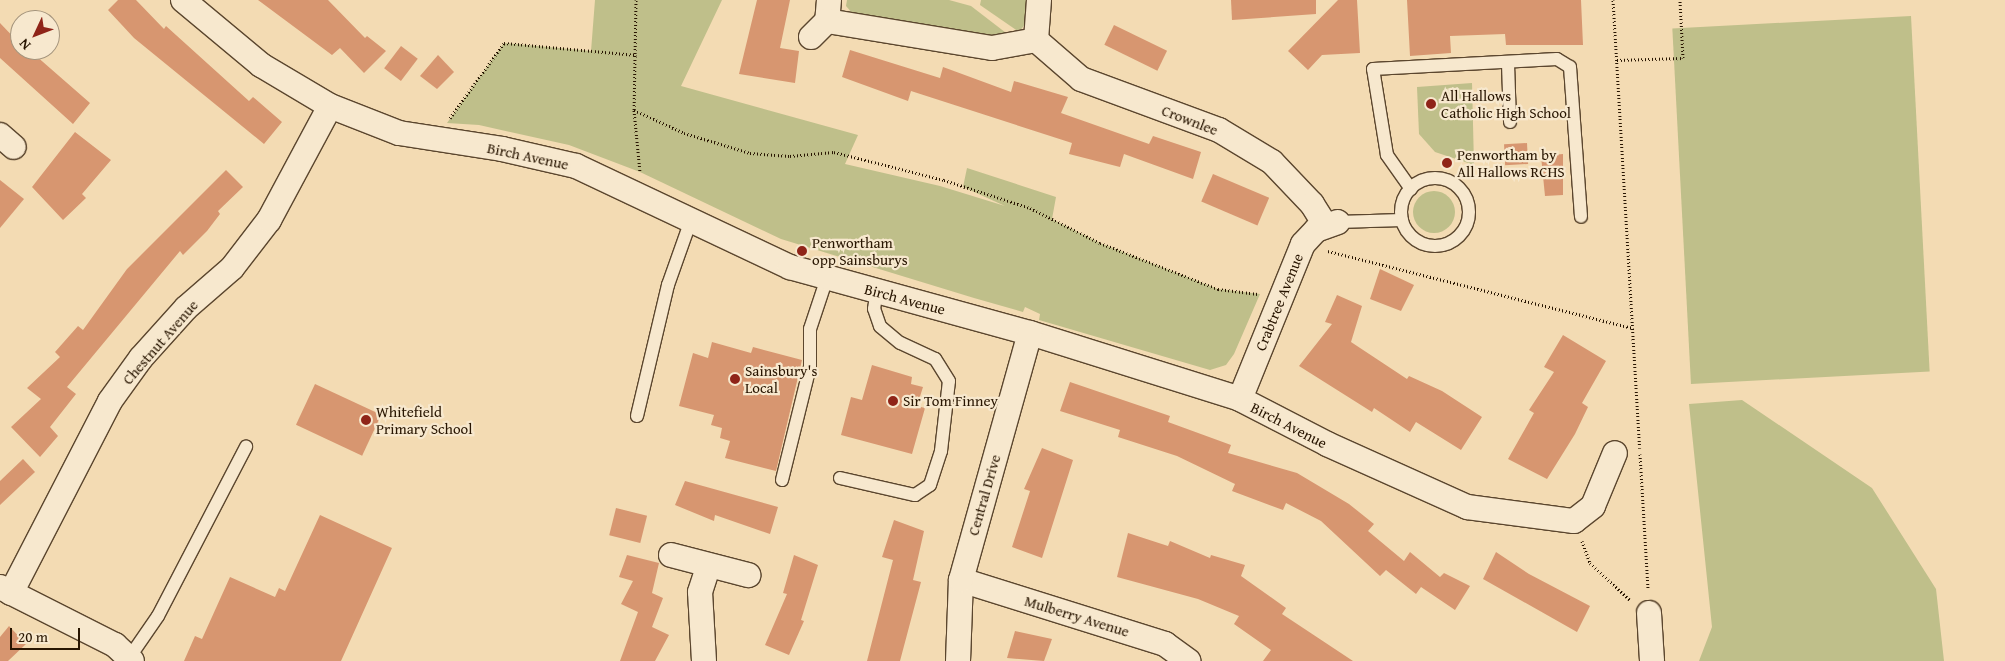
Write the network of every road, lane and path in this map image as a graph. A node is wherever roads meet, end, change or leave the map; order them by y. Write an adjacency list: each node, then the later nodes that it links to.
1 (184, 0): 11 (street, Birch Avenue)
2 (636, 0): 8 (path)
3 (1039, 0): 7 (street)
4 (1613, 0): 9 (path)
5 (1680, 0): 9 (path)
6 (822, 19): 7 (street)
7 (1036, 40): 20 (street, Crownlee)
8 (636, 55): 12 (path); 14 (path)
9 (1617, 60): 25 (path)
10 (1508, 64): 13 (lane); 15 (lane); 17 (lane)
11 (330, 106): 14 (street, Birch Avenue); 38 (street, Chestnut Avenue)
12 (634, 110): 16 (path); 24 (path)
13 (1510, 122)
14 (436, 138): 16 (street, Birch Avenue)
15 (1411, 189): 19 (lane); 19 (lane)
16 (642, 194): 18 (street, Birch Avenue)
17 (1581, 217)
18 (691, 220): 22 (street, Birch Avenue); 28 (lane)
19 (1402, 220): 20 (lane)
20 (1332, 224): 21 (street, Crabtree Avenue)
21 (1303, 244): 24 (street, Crabtree Avenue); 25 (path)
22 (827, 278): 23 (street, Birch Avenue); 32 (lane)
23 (877, 291): 26 (street, Birch Avenue); 31 (lane)
24 (1281, 297): 27 (street, Crabtree Avenue)
25 (1632, 328): 39 (path)
26 (1030, 333): 27 (street, Birch Avenue); 37 (street, Central Drive)
27 (1240, 399): 33 (street, Birch Avenue)
28 (637, 416)
29 (246, 447): 40 (lane)
30 (1614, 453): 33 (street)
31 (840, 478)
32 (782, 480)
33 (1574, 521): 39 (path)
34 (671, 555): 35 (street)
35 (709, 566): 36 (street); 41 (street)
36 (748, 575)
37 (961, 580): 42 (street, Central Drive); 43 (street, Mulberry Avenue)
38 (6, 590): 40 (street)
39 (1649, 613): 44 (street)
40 (131, 660)
41 (704, 661)
42 (958, 661)
43 (1188, 661)
44 (1652, 661)

